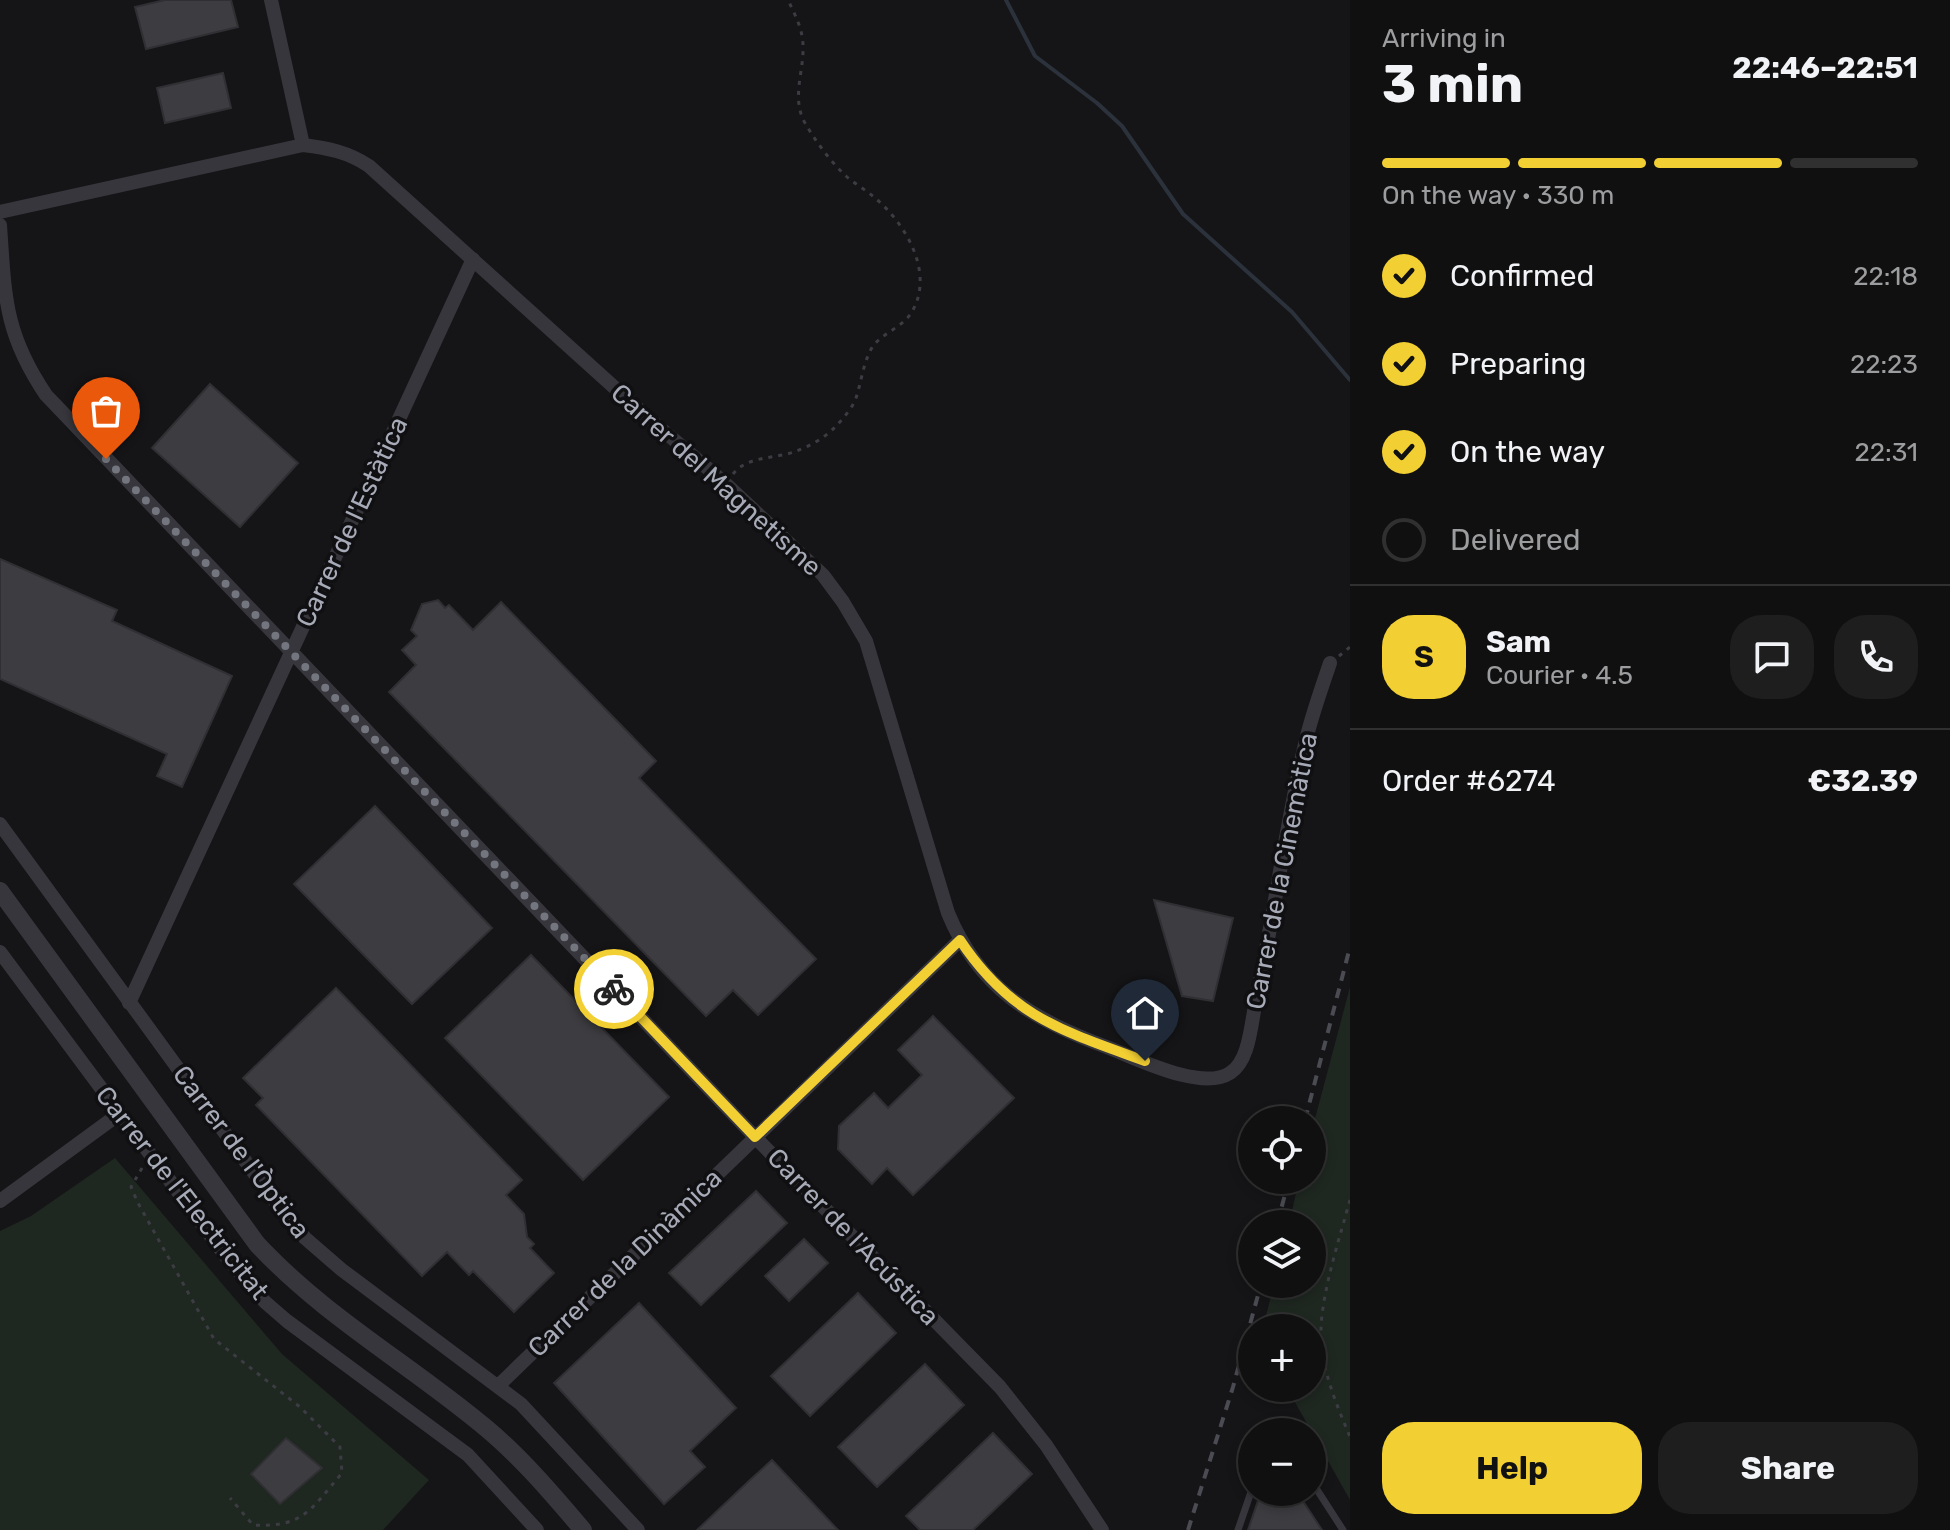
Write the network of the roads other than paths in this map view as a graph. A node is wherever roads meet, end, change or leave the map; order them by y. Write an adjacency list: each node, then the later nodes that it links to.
1 (271, 0): 2 (street)
2 (303, 145): 3 (street, Carrer del Magnetisme); 5 (street, Carrer del Magnetisme)
3 (0, 212)
4 (0, 225): 6 (street, Carrer de l'Acústica)
5 (473, 259): 7 (street, Carrer de l'Estàtica); 11 (street, Carrer del Magnetisme)
6 (2, 290): 7 (street, Carrer de l'Acústica)
7 (292, 653): 13 (street, Carrer de l'Estàtica); 16 (street, Carrer de l'Acústica)
8 (1330, 663): 14 (street, Carrer de la Cinemàtica)
9 (0, 824): 13 (street, Carrer de l'Òptica)
10 (0, 891): 22 (street)
11 (960, 940): 14 (street, Carrer del Magnetisme); 16 (street, Carrer de la Dinàmica)
12 (0, 952): 15 (street, Carrer de l'Electricitat)
13 (129, 1003): 18 (street, Carrer de l'Òptica)
14 (1228, 1075)
15 (119, 1114): 17 (street); 21 (street, Carrer de l'Electricitat)
16 (755, 1137): 18 (street, Carrer de la Dinàmica); 24 (street, Carrer de l'Acústica)
17 (0, 1201)
18 (498, 1386): 23 (street, Carrer de l'Òptica)
19 (1326, 1504): 26 (lane)
20 (1246, 1506): 25 (lane)
21 (537, 1530)
22 (583, 1530)
23 (638, 1530)
24 (1102, 1530)
25 (1238, 1530)
26 (1343, 1530)

